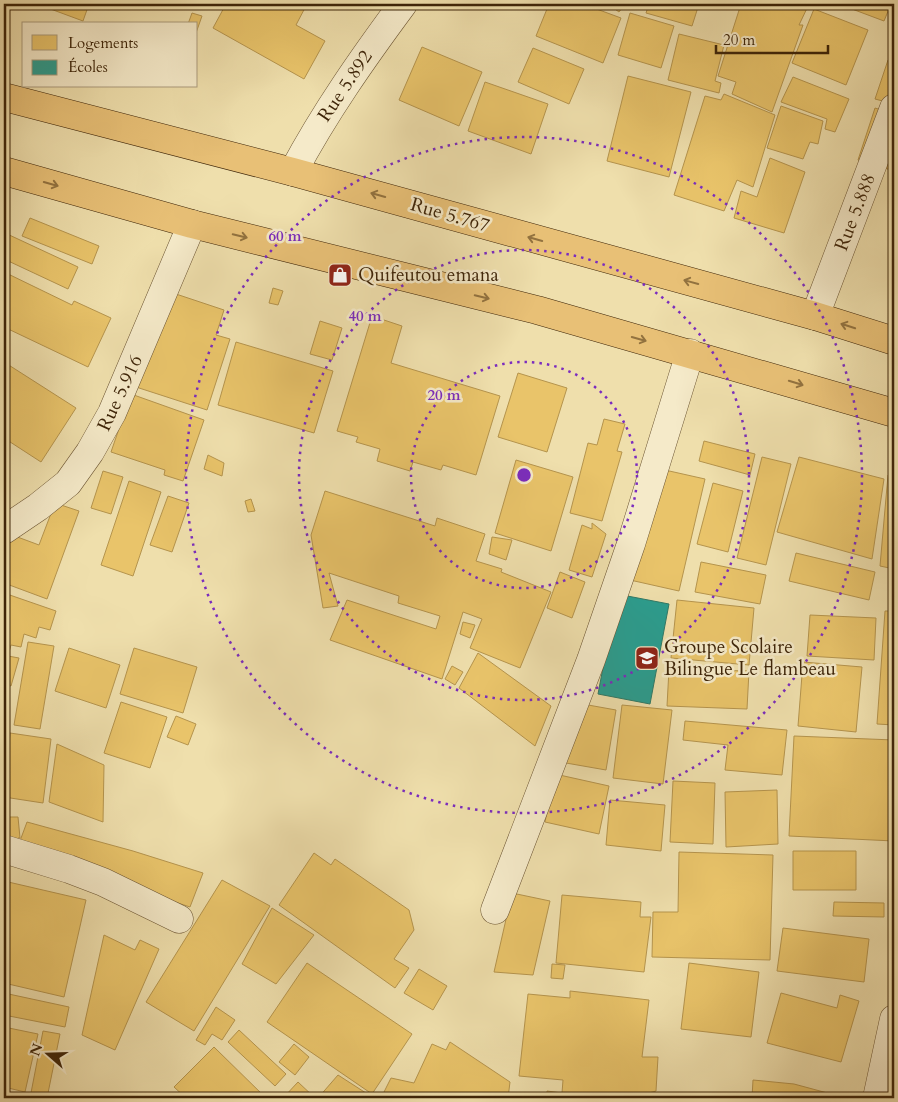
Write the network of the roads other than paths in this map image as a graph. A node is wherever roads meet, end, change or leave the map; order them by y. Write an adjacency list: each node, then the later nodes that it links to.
1 (403, 4): 5 (street, Rue 5.892)
2 (4, 97): 5 (highway, Rue 5.767)
3 (894, 108): 7 (street, Rue 5.888)
4 (4, 171): 6 (highway, one-way to 6)
5 (293, 172): 7 (highway, Rue 5.767, one-way to 5)
6 (192, 224): 9 (highway, one-way to 9); 11 (street, Rue 5.916)
7 (815, 316): 8 (highway, Rue 5.767, one-way to 7)
8 (894, 341)
9 (690, 353): 10 (highway, one-way to 10); 13 (street)
10 (894, 413)
11 (4, 530)
12 (4, 849): 14 (street)
13 (495, 910)
14 (179, 919)
15 (894, 1019): 16 (street)
16 (877, 1098)

